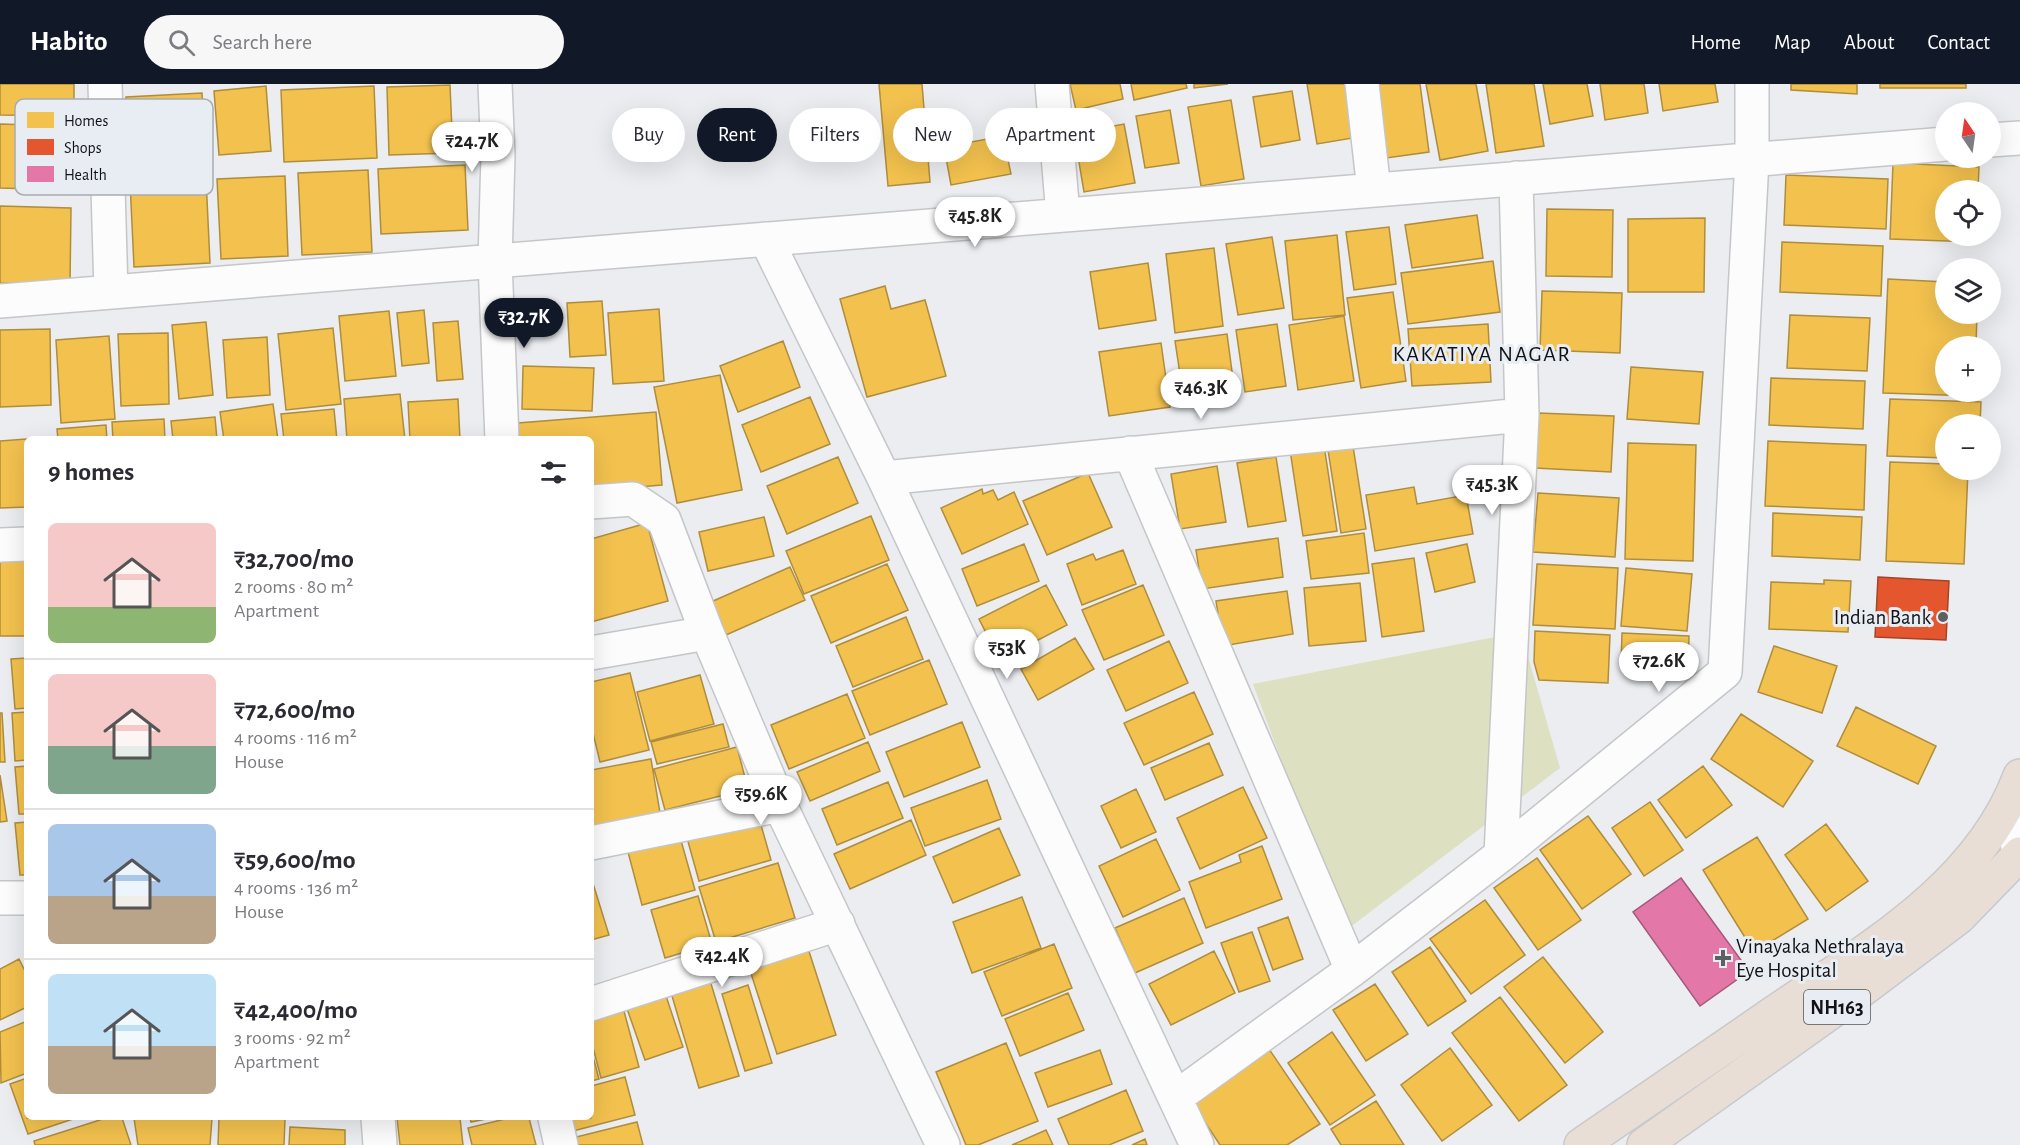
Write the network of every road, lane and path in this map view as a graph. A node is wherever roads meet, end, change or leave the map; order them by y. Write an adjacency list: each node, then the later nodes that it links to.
1 (105, 84): 6 (street)
2 (495, 84): 16 (street)
3 (1052, 84): 14 (street)
4 (1362, 84): 12 (street)
5 (1752, 84): 10 (street)
6 (105, 99)
7 (2020, 138): 8 (street)
8 (2001, 140)
9 (1935, 145): 10 (street)
10 (1752, 160): 11 (street); 31 (street)
11 (1516, 178): 12 (street); 19 (street)
12 (1374, 190): 14 (street)
13 (108, 195): 17 (street)
14 (1063, 215): 15 (street)
15 (766, 239): 16 (street); 22 (street)
16 (495, 261): 17 (street); 20 (street)
17 (111, 292): 18 (street)
18 (0, 301)
19 (1522, 414): 21 (street); 31 (street)
20 (502, 436)
21 (1130, 453): 22 (street); 36 (street)
22 (884, 478): 38 (street)
23 (594, 502): 26 (street)
24 (24, 544): 25 (street)
25 (0, 545)
26 (708, 633): 27 (street); 29 (street)
27 (594, 652)
28 (2015, 789): 32 (street); 45 (highway, NH163)
29 (780, 805): 30 (street); 35 (street)
30 (594, 842)
31 (1501, 855): 36 (street)
32 (2020, 856): 46 (highway, NH163)
33 (0, 898): 34 (street)
34 (24, 898)
35 (838, 924): 37 (street); 43 (street)
36 (1352, 970): 38 (street)
37 (594, 1003)
38 (1175, 1098): 44 (street)
39 (378, 1120): 41 (street)
40 (555, 1120): 42 (street)
41 (380, 1145)
42 (561, 1145)
43 (943, 1145)
44 (1197, 1145)
45 (1581, 1145)
46 (1644, 1145)

